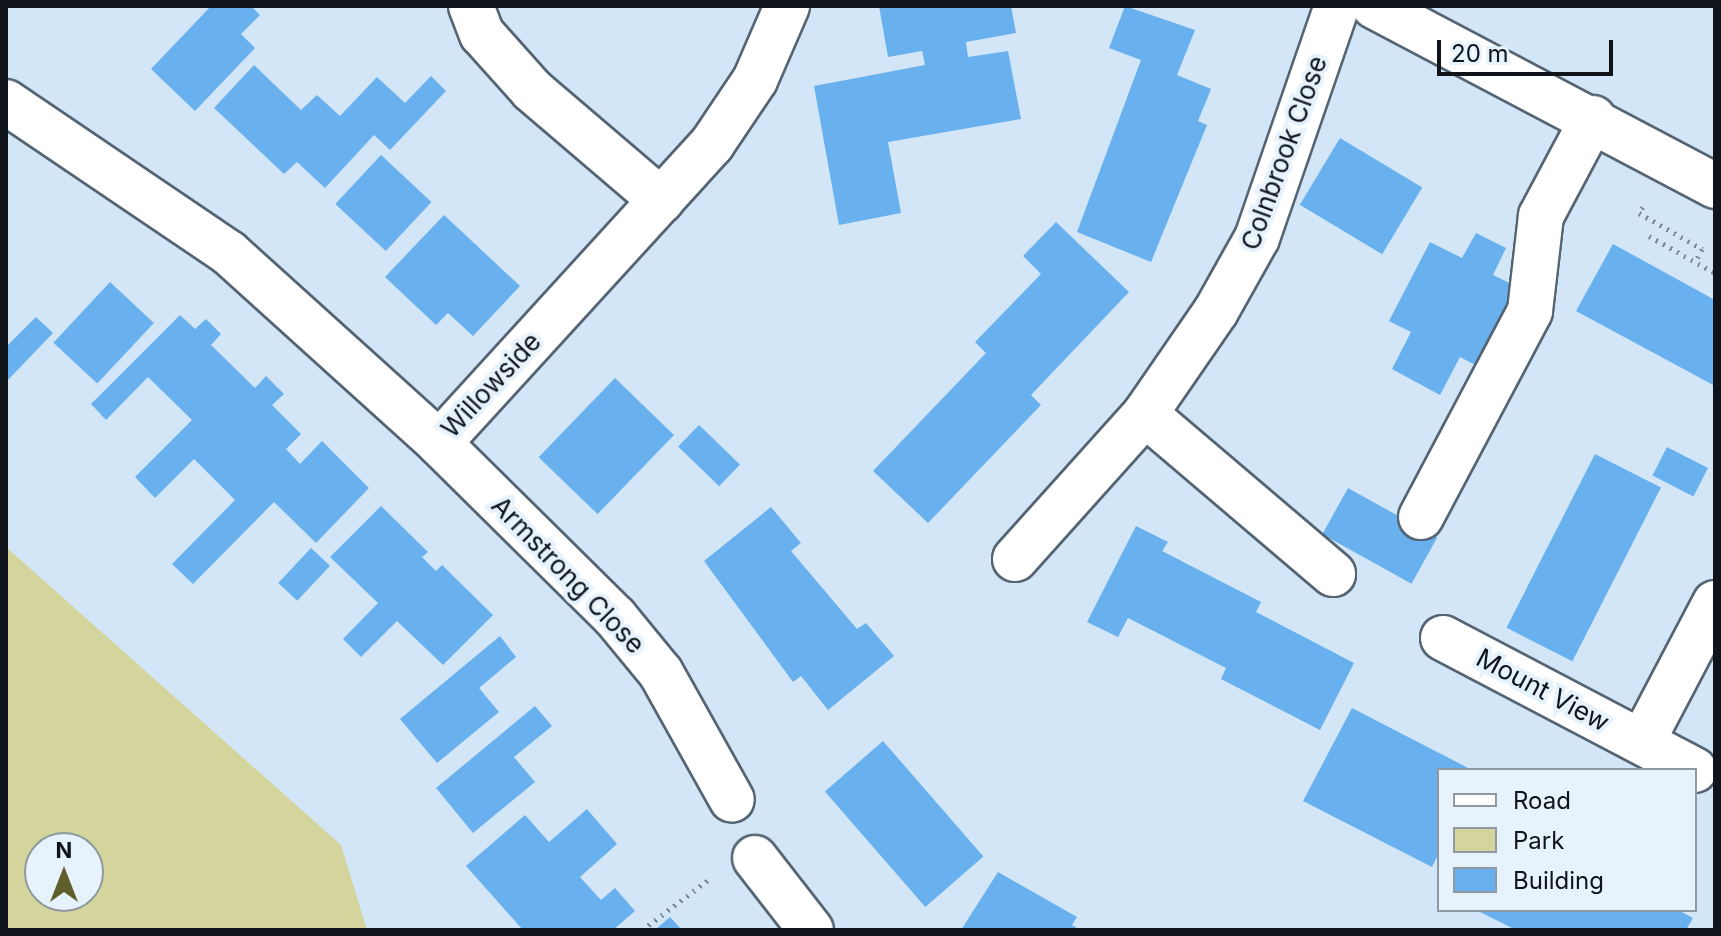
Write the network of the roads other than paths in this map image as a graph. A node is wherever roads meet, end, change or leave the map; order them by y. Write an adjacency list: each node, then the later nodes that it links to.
1 (471, 6): 8 (street)
2 (787, 6): 8 (street, Willowside)
3 (1337, 6): 9 (street, Colnbrook Close)
4 (1374, 6): 6 (street)
5 (6, 102): 10 (street, Willowside)
6 (1593, 118): 7 (street); 11 (street)
7 (1715, 186)
8 (661, 200): 10 (street, Willowside)
9 (1145, 414): 12 (street, Colnbrook Close); 13 (street)
10 (439, 443): 20 (street, Armstrong Close)
11 (1421, 517)
12 (1015, 559)
13 (1333, 574)
14 (1715, 603): 16 (street, Mount View)
15 (1443, 638): 16 (street, Mount View)
16 (1642, 742): 17 (street, Mount View)
17 (1690, 768)
18 (1697, 772): 19 (street, Mount View)
19 (1715, 781)
20 (732, 800)
21 (755, 858): 22 (street)
22 (811, 930)

